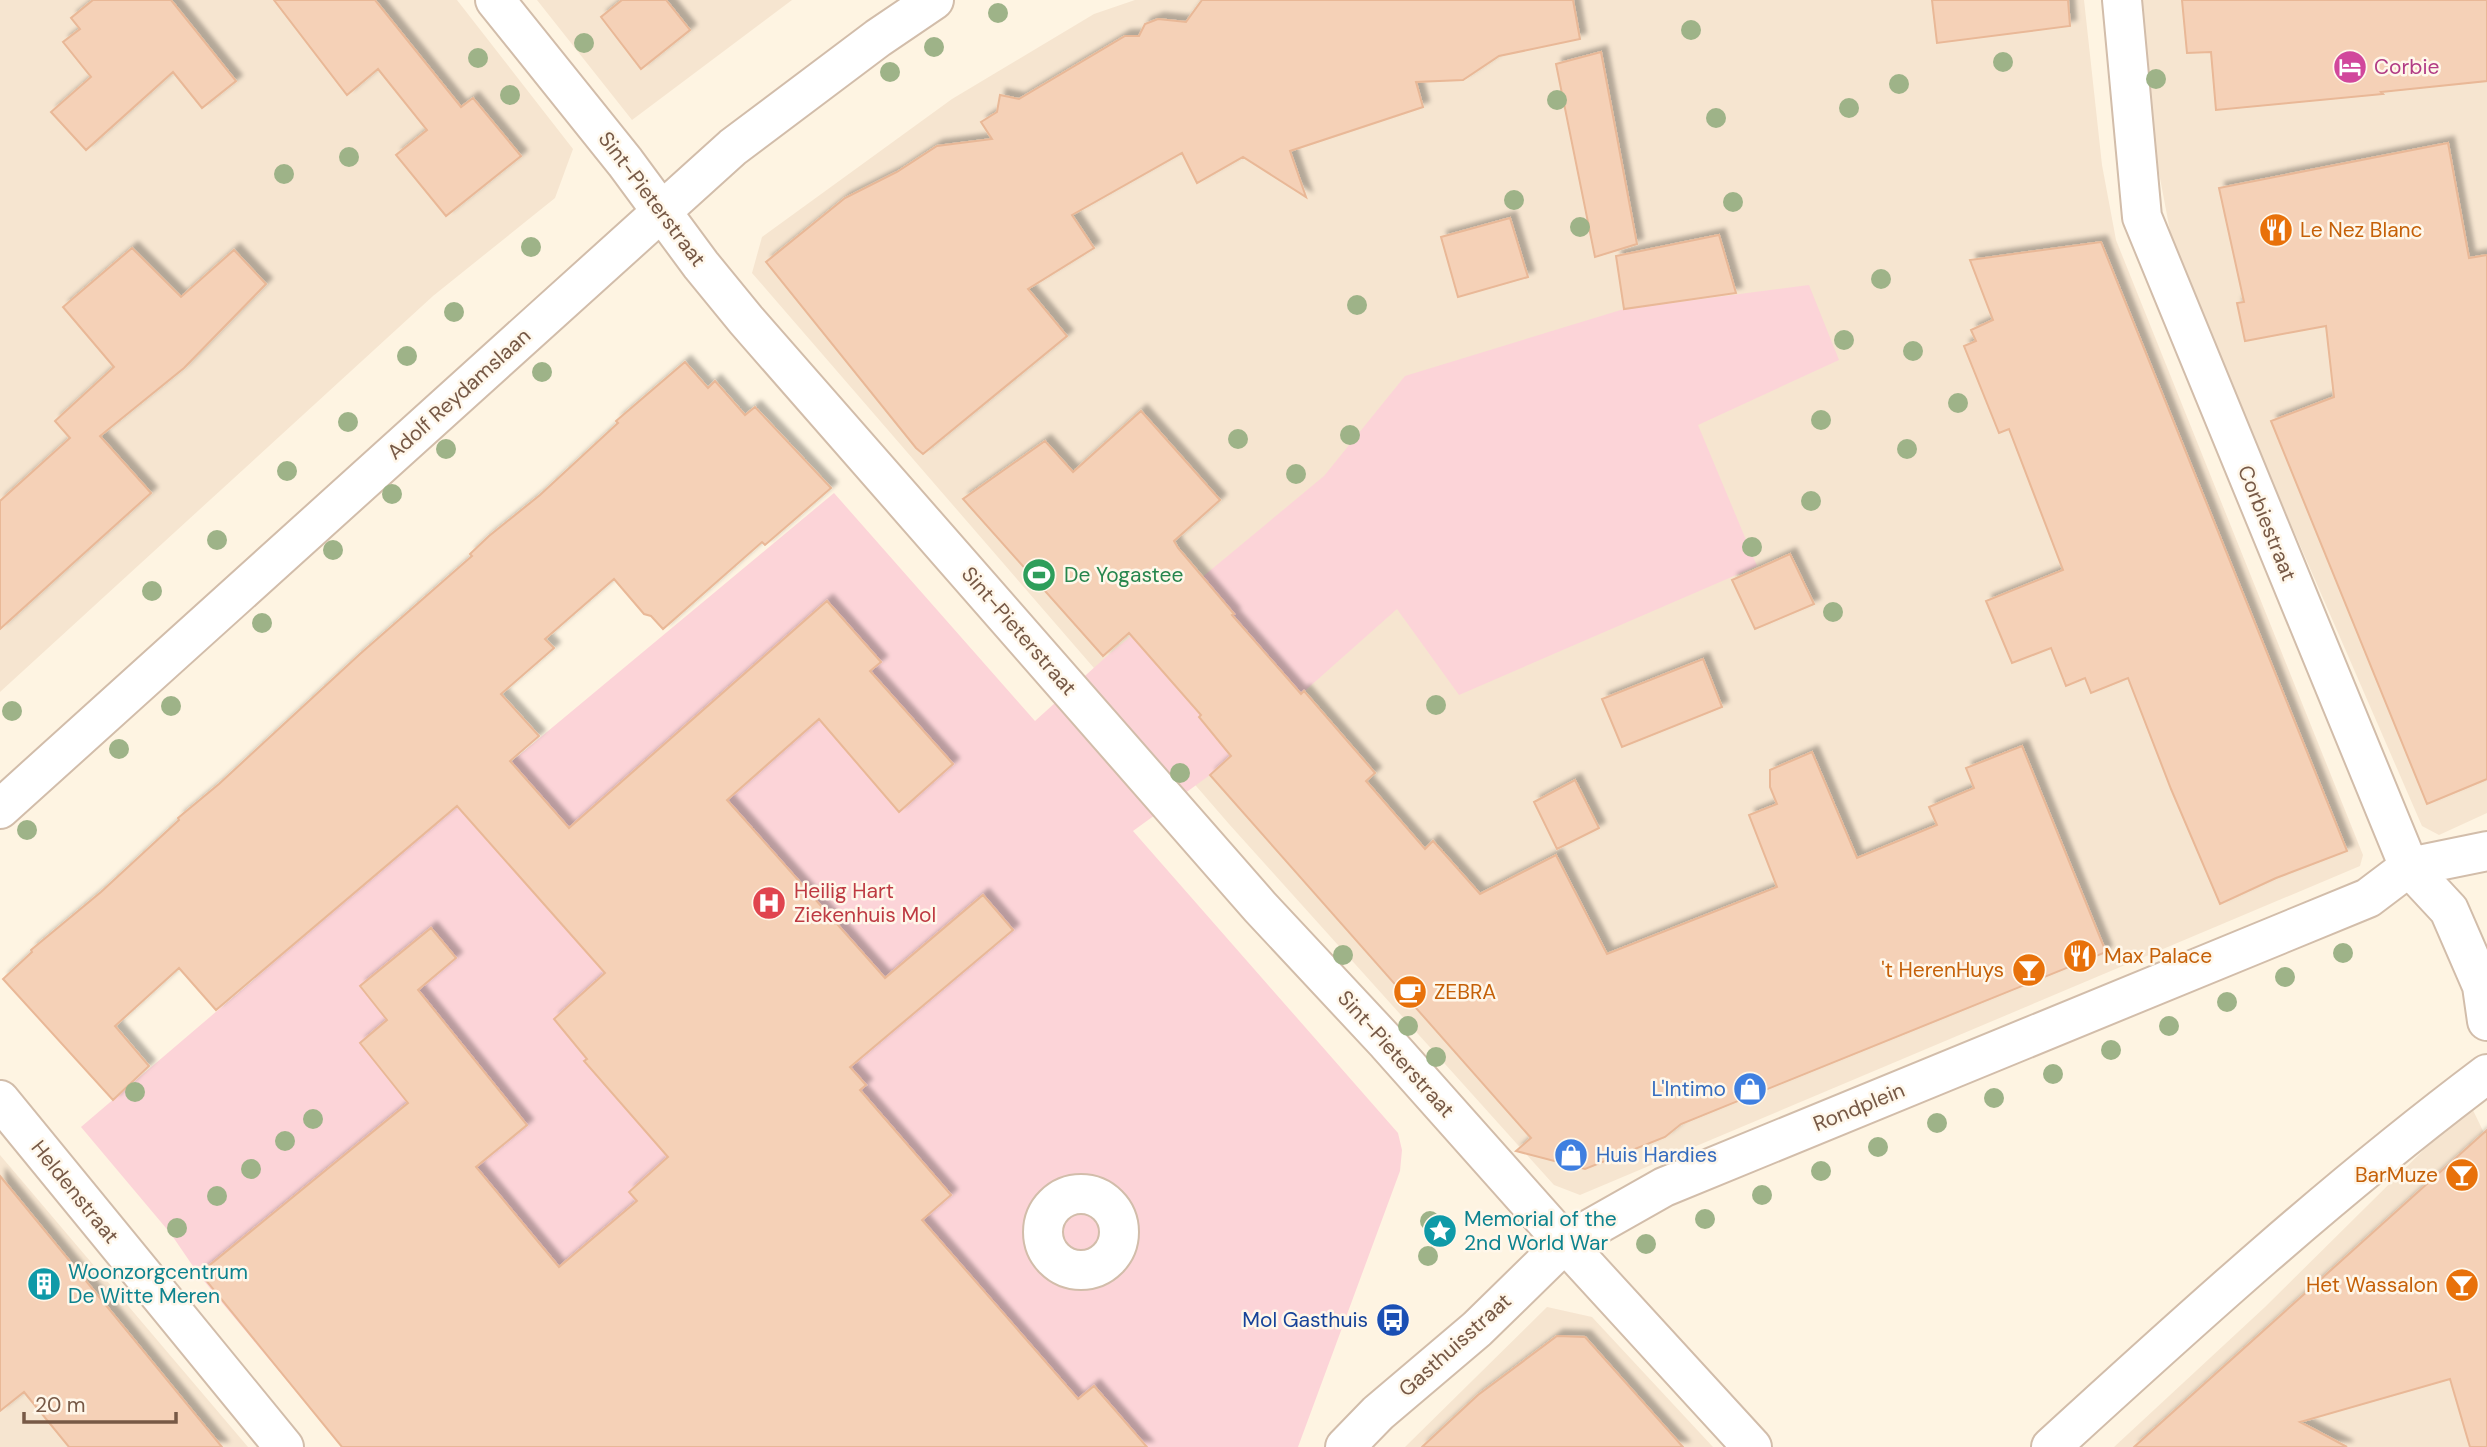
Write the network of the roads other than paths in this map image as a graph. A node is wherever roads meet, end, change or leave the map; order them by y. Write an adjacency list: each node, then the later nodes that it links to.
1 (495, 0): 4 (street, Sint-Pieterstraat)
2 (934, 0): 4 (street, Adolf Reydamslaan)
3 (2123, 0): 7 (street, Corbiestraat)
4 (661, 212): 5 (street, Adolf Reydamslaan); 11 (street, Sint-Pieterstraat)
5 (0, 809)
6 (2487, 851): 7 (street)
7 (2409, 867): 8 (street, Corbiestraat); 11 (street, Rondplein)
8 (2487, 1021)
9 (2487, 1074): 15 (street)
10 (0, 1100): 12 (street, Heldenstraat)
11 (1565, 1243): 13 (street, Gasthuisstraat); 14 (street)
12 (284, 1447)
13 (1346, 1447)
14 (1752, 1447)
15 (2051, 1447)

